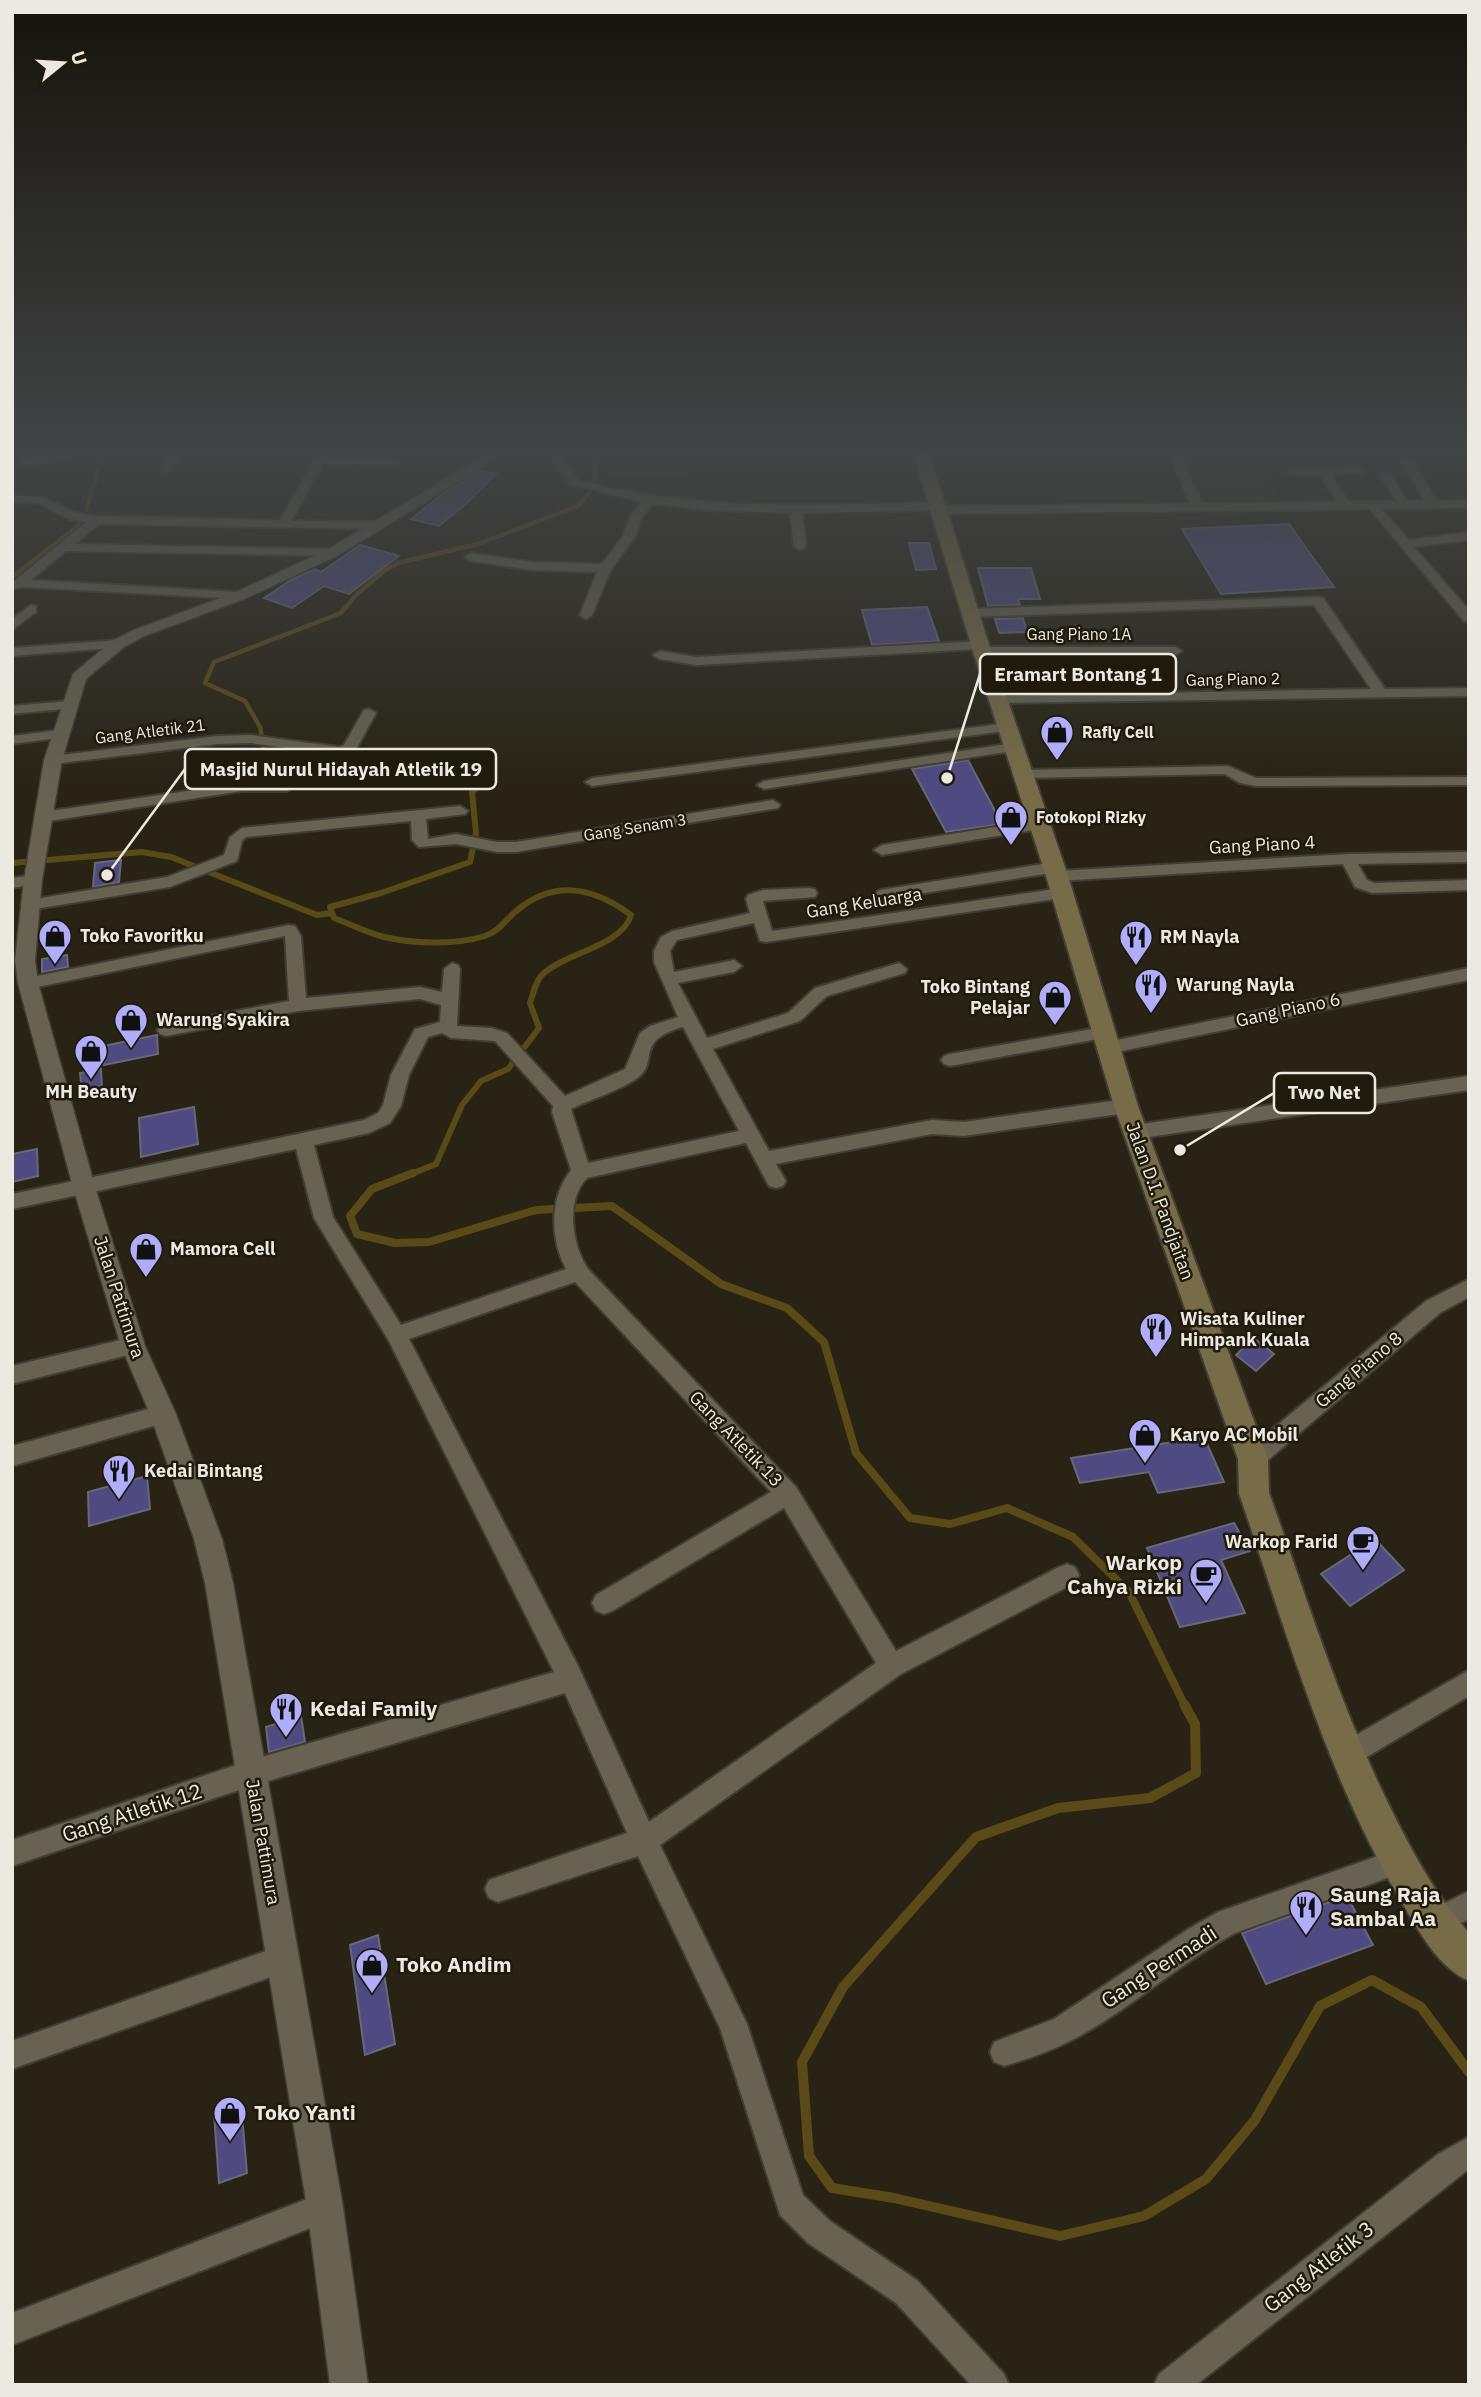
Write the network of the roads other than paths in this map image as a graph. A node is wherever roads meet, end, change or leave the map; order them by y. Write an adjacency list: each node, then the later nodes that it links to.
1 (42, 565): 8 (street)
2 (306, 565): 9 (street, Jalan Pattimura)
3 (524, 565): 7 (street)
4 (607, 565): 7 (street)
5 (956, 565): 11 (main road, Jalan D.I. Pandjaitan)
6 (1424, 565): 13 (street)
7 (605, 568): 12 (street)
8 (16, 586): 9 (street)
9 (239, 596): 15 (street, Jalan Pattimura)
10 (31, 609): 14 (street)
11 (971, 613): 16 (main road, Jalan D.I. Pandjaitan); 21 (street)
12 (586, 615)
13 (1469, 618)
14 (12, 626)
15 (118, 644): 18 (street); 23 (street, Jalan Pattimura)
16 (982, 648): 17 (street, Gang Piano 1A); 19 (street, Gang Piano 1A); 22 (main road, Jalan D.I. Pandjaitan)
17 (1175, 651)
18 (12, 652)
19 (660, 655)
20 (1469, 692): 21 (street, Gang Piano 2)
21 (1381, 694): 22 (street, Gang Piano 2)
22 (998, 699): 27 (main road, Jalan D.I. Pandjaitan)
23 (69, 705): 24 (street); 26 (street, Jalan Pattimura)
24 (12, 710)
25 (369, 713): 29 (street, Gang Atletik 21)
26 (60, 734): 28 (street); 29 (street, Jalan Pattimura)
27 (1010, 737): 30 (main road, Jalan D.I. Pandjaitan); 32 (street); 33 (street)
28 (12, 740)
29 (53, 760): 37 (street, Jalan Pattimura)
30 (1024, 774): 31 (street); 39 (main road, Jalan D.I. Pandjaitan)
31 (1469, 781)
32 (592, 782)
33 (764, 785)
34 (287, 787): 37 (street)
35 (773, 804): 38 (street, Gang Senam 3)
36 (460, 811): 38 (street)
37 (43, 817): 43 (street, Jalan Pattimura)
38 (418, 817): 43 (street)
39 (1041, 825): 40 (street); 44 (main road, Jalan D.I. Pandjaitan)
40 (882, 850)
41 (1469, 857): 42 (street, Gang Piano 4)
42 (1348, 859): 44 (street, Gang Piano 4); 45 (street)
43 (29, 878): 50 (street, Jalan Pattimura)
44 (1058, 879): 47 (street); 48 (street, Gang Keluarga); 60 (main road, Jalan D.I. Pandjaitan)
45 (1469, 886)
46 (809, 892): 48 (street, Gang Keluarga)
47 (880, 895)
48 (758, 917): 54 (street)
49 (734, 966): 54 (street)
50 (22, 968): 56 (street); 72 (street, Jalan Pattimura)
51 (452, 969): 55 (street)
52 (899, 970): 61 (street)
53 (1469, 974): 60 (street, Gang Piano 6)
54 (668, 979): 57 (street)
55 (449, 1002): 56 (street); 58 (street)
56 (298, 1005): 59 (street)
57 (688, 1020): 61 (street); 64 (street)
58 (447, 1026): 64 (street); 68 (street)
59 (166, 1030)
60 (1105, 1040): 62 (street, Gang Piano 6); 65 (main road, Jalan D.I. Pandjaitan)
61 (702, 1046): 67 (street)
62 (950, 1060)
63 (1469, 1083): 66 (street)
64 (562, 1105): 70 (street)
65 (1126, 1106): 66 (main road, Jalan D.I. Pandjaitan); 69 (street)
66 (1135, 1132): 81 (main road, Jalan D.I. Pandjaitan)
67 (751, 1135): 69 (street); 70 (street)
68 (303, 1139): 72 (street); 76 (street)
69 (764, 1159): 71 (street)
70 (576, 1179): 74 (street, Gang Atletik 13)
71 (776, 1181)
72 (84, 1187): 73 (street); 77 (street, Jalan Pattimura)
73 (12, 1202)
74 (579, 1273): 76 (street); 82 (street, Gang Atletik 13)
75 (1469, 1287): 81 (street, Gang Piano 8)
76 (396, 1335): 86 (street)
77 (133, 1346): 78 (street); 79 (street, Jalan Pattimura)
78 (12, 1375)
79 (163, 1414): 80 (street); 89 (street, Jalan Pattimura)
80 (12, 1456)
81 (1253, 1459): 88 (main road, Jalan D.I. Pandjaitan)
82 (788, 1494): 84 (street); 85 (street, Gang Atletik 13)
83 (1067, 1574): 85 (street)
84 (604, 1603)
85 (892, 1666): 90 (street)
86 (571, 1679): 89 (street, Gang Atletik 12); 90 (street)
87 (1469, 1682): 88 (street)
88 (1346, 1755): 92 (main road, Jalan D.I. Pandjaitan)
89 (251, 1773): 91 (street, Gang Atletik 12); 96 (street, Jalan Pattimura)
90 (644, 1841): 93 (street); 104 (street)
91 (12, 1853)
92 (1398, 1862): 95 (main road, Jalan D.I. Pandjaitan); 98 (street, Gang Permadi)
93 (498, 1889)
94 (1469, 1904): 95 (street)
95 (1435, 1923): 97 (main road, Jalan D.I. Pandjaitan)
96 (283, 1959): 99 (street); 101 (street, Jalan Pattimura)
97 (1469, 1962)
98 (1004, 2052)
99 (12, 2055)
100 (1459, 2158): 105 (street, Gang Atletik 3)
101 (325, 2207): 102 (street); 103 (street, Jalan Pattimura)
102 (12, 2329)
103 (349, 2385)
104 (993, 2385)
105 (1170, 2385)

